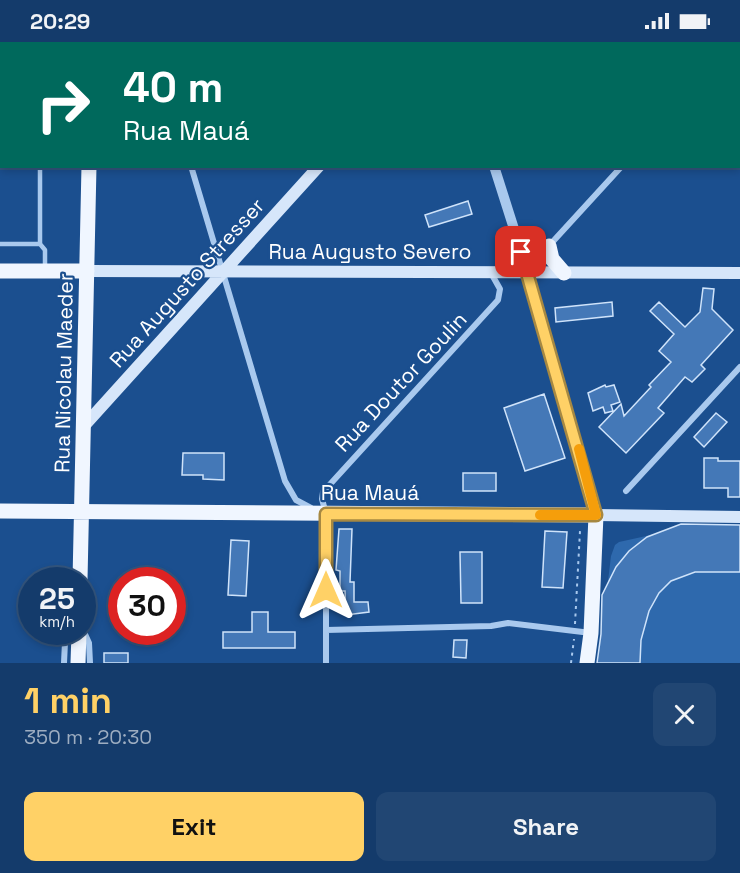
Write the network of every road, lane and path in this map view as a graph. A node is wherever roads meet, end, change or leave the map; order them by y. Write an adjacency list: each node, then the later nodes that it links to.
1 (40, 168): 8 (lane)
2 (89, 168): 12 (main road, Rua Nicolau Maeder)
3 (192, 168): 13 (street)
4 (317, 168): 13 (main road, Rua Augusto Stresser)
5 (495, 168): 15 (street)
6 (620, 168): 9 (street)
7 (0, 244): 8 (lane)
8 (40, 244): 11 (lane)
9 (549, 246): 15 (street); 16 (main road)
10 (0, 271): 11 (main road, Rua Augusto Severo)
11 (46, 271): 12 (main road, Rua Augusto Severo)
12 (87, 272): 13 (main road, Rua Augusto Severo); 19 (main road, Rua Nicolau Maeder)
13 (222, 273): 14 (main road, Rua Augusto Severo); 19 (main road, Rua Augusto Stresser); 23 (street)
14 (491, 273): 15 (main road, Rua Augusto Severo); 23 (street, Rua Doutor Goulin)
15 (528, 273): 16 (main road, Rua Augusto Severo); 24 (street)
16 (564, 273): 17 (main road, Rua Augusto Severo)
17 (740, 273)
18 (740, 367): 20 (street)
19 (84, 426): 22 (main road, Rua Nicolau Maeder)
20 (626, 491)
21 (0, 511): 22 (main road, Rua Mauá)
22 (82, 512): 23 (main road, Rua Mauá); 27 (main road, Rua Nicolau Maeder)
23 (326, 514): 24 (main road, Rua Mauá); 28 (street, Rua Doutor Goulin)
24 (596, 515): 25 (main road, Rua Mauá); 30 (main road)
25 (740, 517)
26 (580, 531): 29 (path)
27 (80, 567)
28 (326, 630): 29 (street); 37 (street, Rua Doutor Goulin)
29 (575, 631): 30 (street); 38 (path)
30 (591, 633): 39 (main road)
31 (65, 645): 34 (street)
32 (79, 645): 35 (main road)
33 (89, 645): 36 (street)
34 (64, 663)
35 (78, 663)
36 (90, 663)
37 (326, 663)
38 (571, 663)
39 (587, 663)

